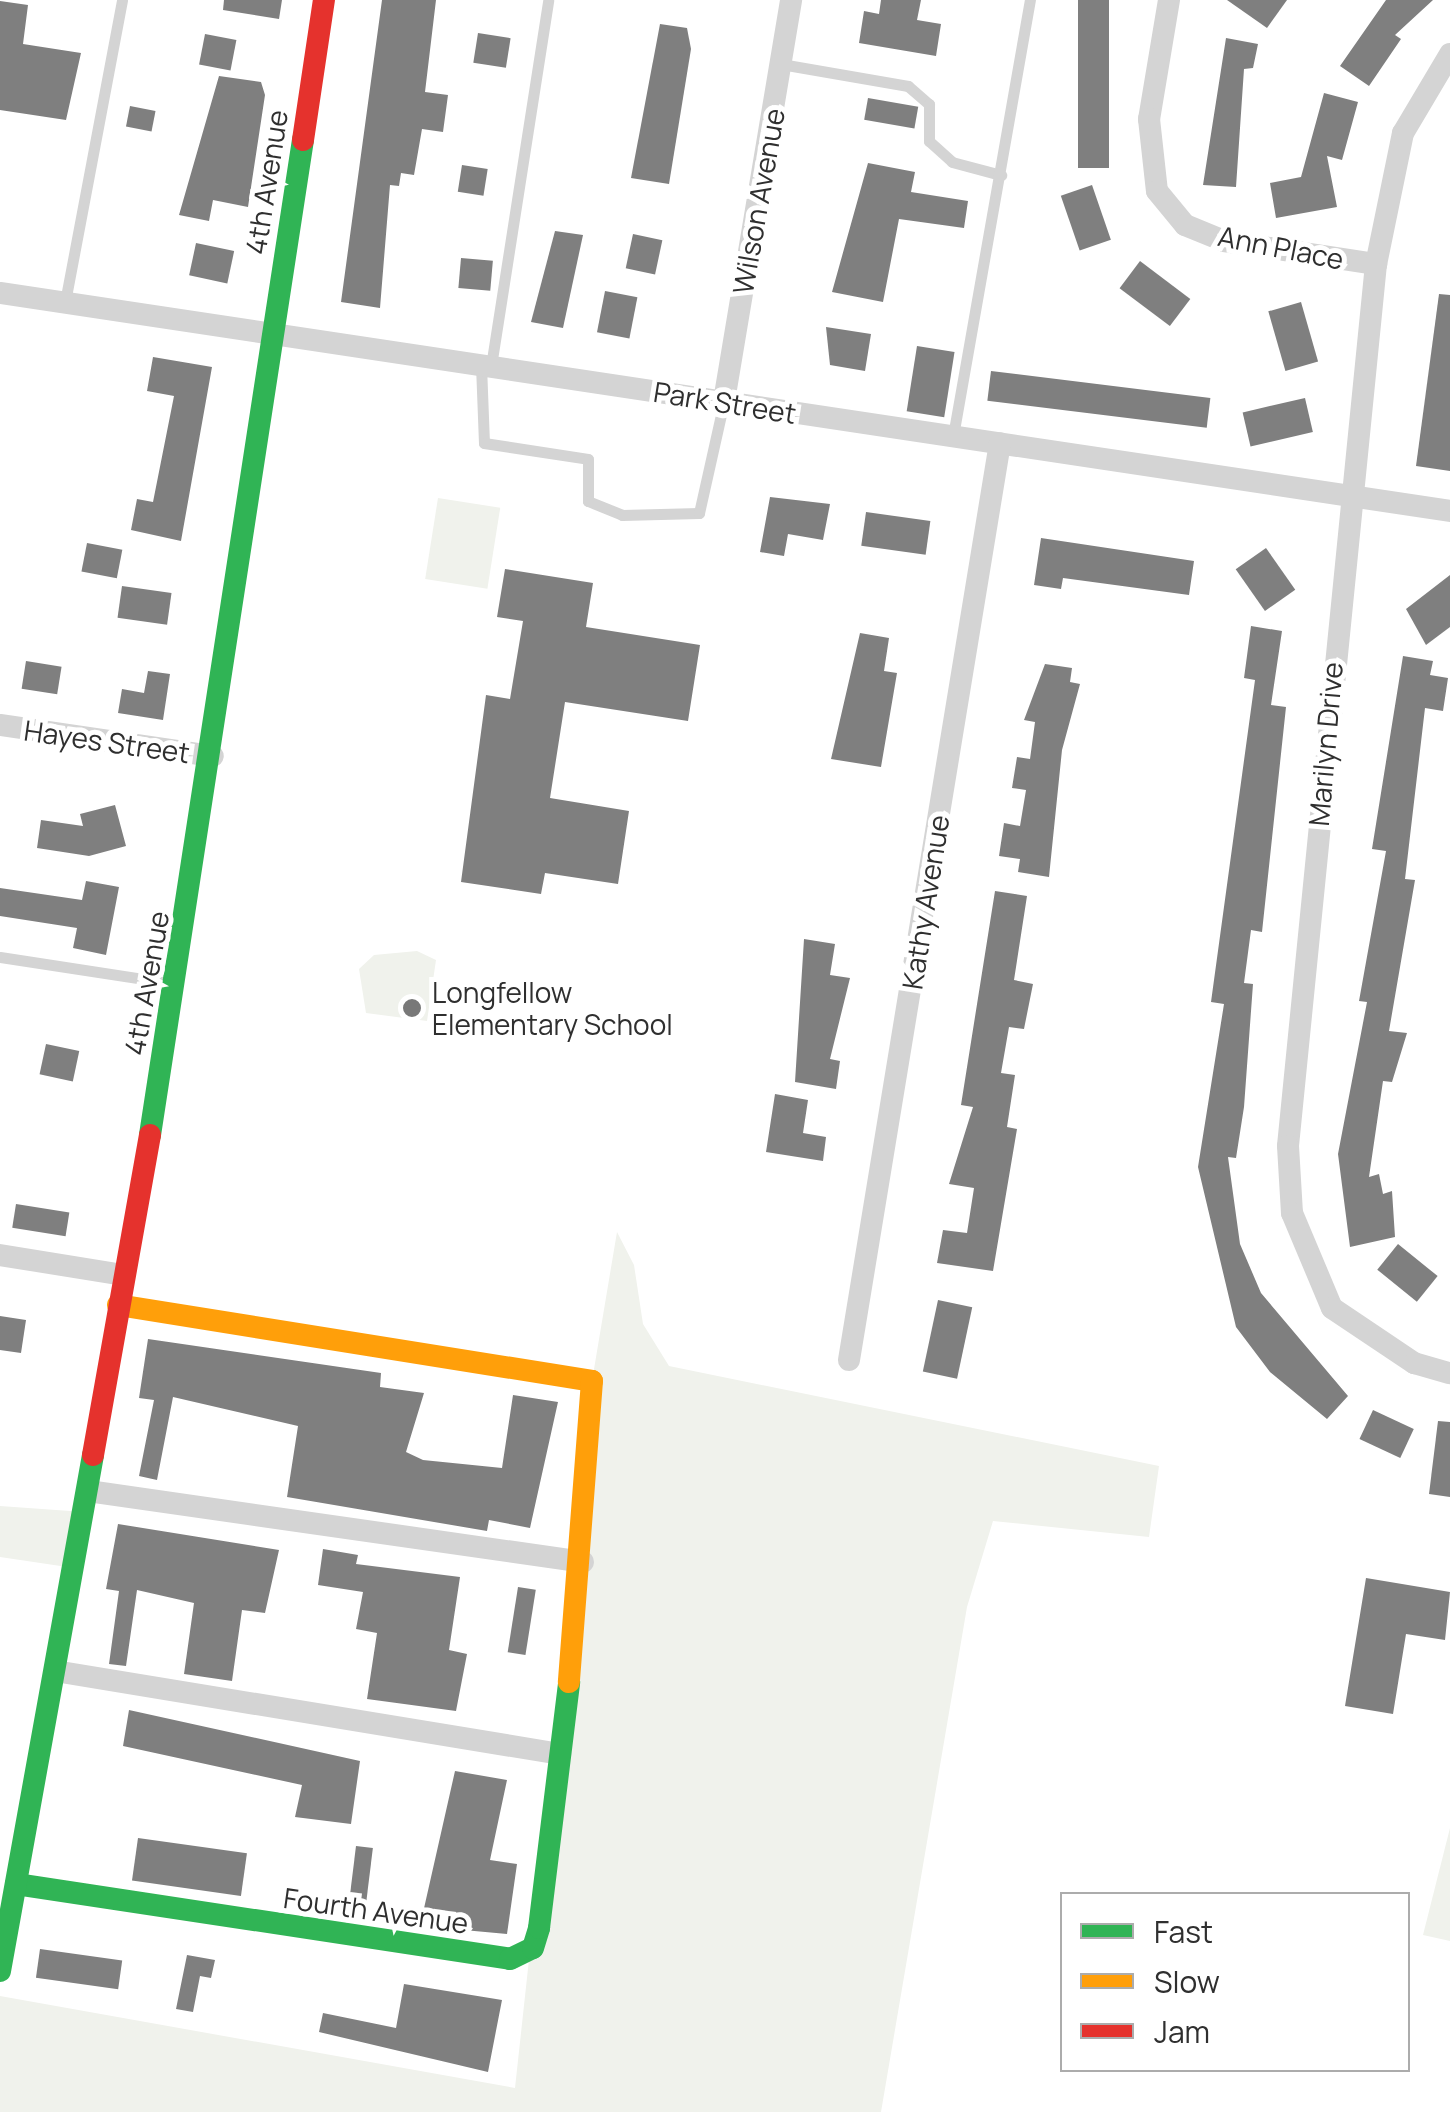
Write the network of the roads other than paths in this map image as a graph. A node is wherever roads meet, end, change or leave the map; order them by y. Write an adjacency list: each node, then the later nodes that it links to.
1 (122, 0): 12 (lane)
2 (324, 0): 13 (street, 4th Avenue)
3 (548, 0): 14 (lane)
4 (791, 0): 8 (street, Wilson Avenue)
5 (1030, 0): 9 (lane)
6 (1168, 0): 10 (street, Ann Place)
7 (1450, 54): 10 (street, Marilyn Drive)
8 (781, 64): 9 (lane); 15 (street, Wilson Avenue)
9 (1001, 175): 16 (lane)
10 (1376, 264): 18 (street, Marilyn Drive)
11 (0, 293): 12 (street, Park Street)
12 (65, 302): 13 (street, Park Street)
13 (273, 334): 14 (street, Park Street); 21 (street, 4th Avenue)
14 (486, 366): 15 (street, Park Street); 15 (lane)
15 (724, 402): 16 (street, Park Street)
16 (953, 436): 17 (street, Park Street)
17 (1000, 443): 18 (street, Park Street); 27 (street, Kathy Avenue)
18 (1349, 496): 19 (street, Park Street); 28 (street, Marilyn Drive)
19 (1450, 511)
20 (0, 725): 21 (street, Hayes Street)
21 (214, 756): 23 (street, 4th Avenue)
22 (0, 958): 23 (lane)
23 (177, 984): 25 (street, 4th Avenue)
24 (0, 1254): 25 (street)
25 (124, 1275): 26 (street, 4th Avenue)
26 (118, 1304): 29 (street, 4th Avenue); 30 (street, Fourth Avenue)
27 (850, 1360)
28 (1450, 1373)
29 (88, 1491): 30 (street); 31 (street, 4th Avenue)
30 (582, 1562): 32 (street, Fourth Avenue)
31 (55, 1671): 32 (street); 33 (street, 4th Avenue)
32 (560, 1754): 33 (street, Fourth Avenue)
33 (16, 1884): 34 (street, 4th Avenue)
34 (0, 1971)

